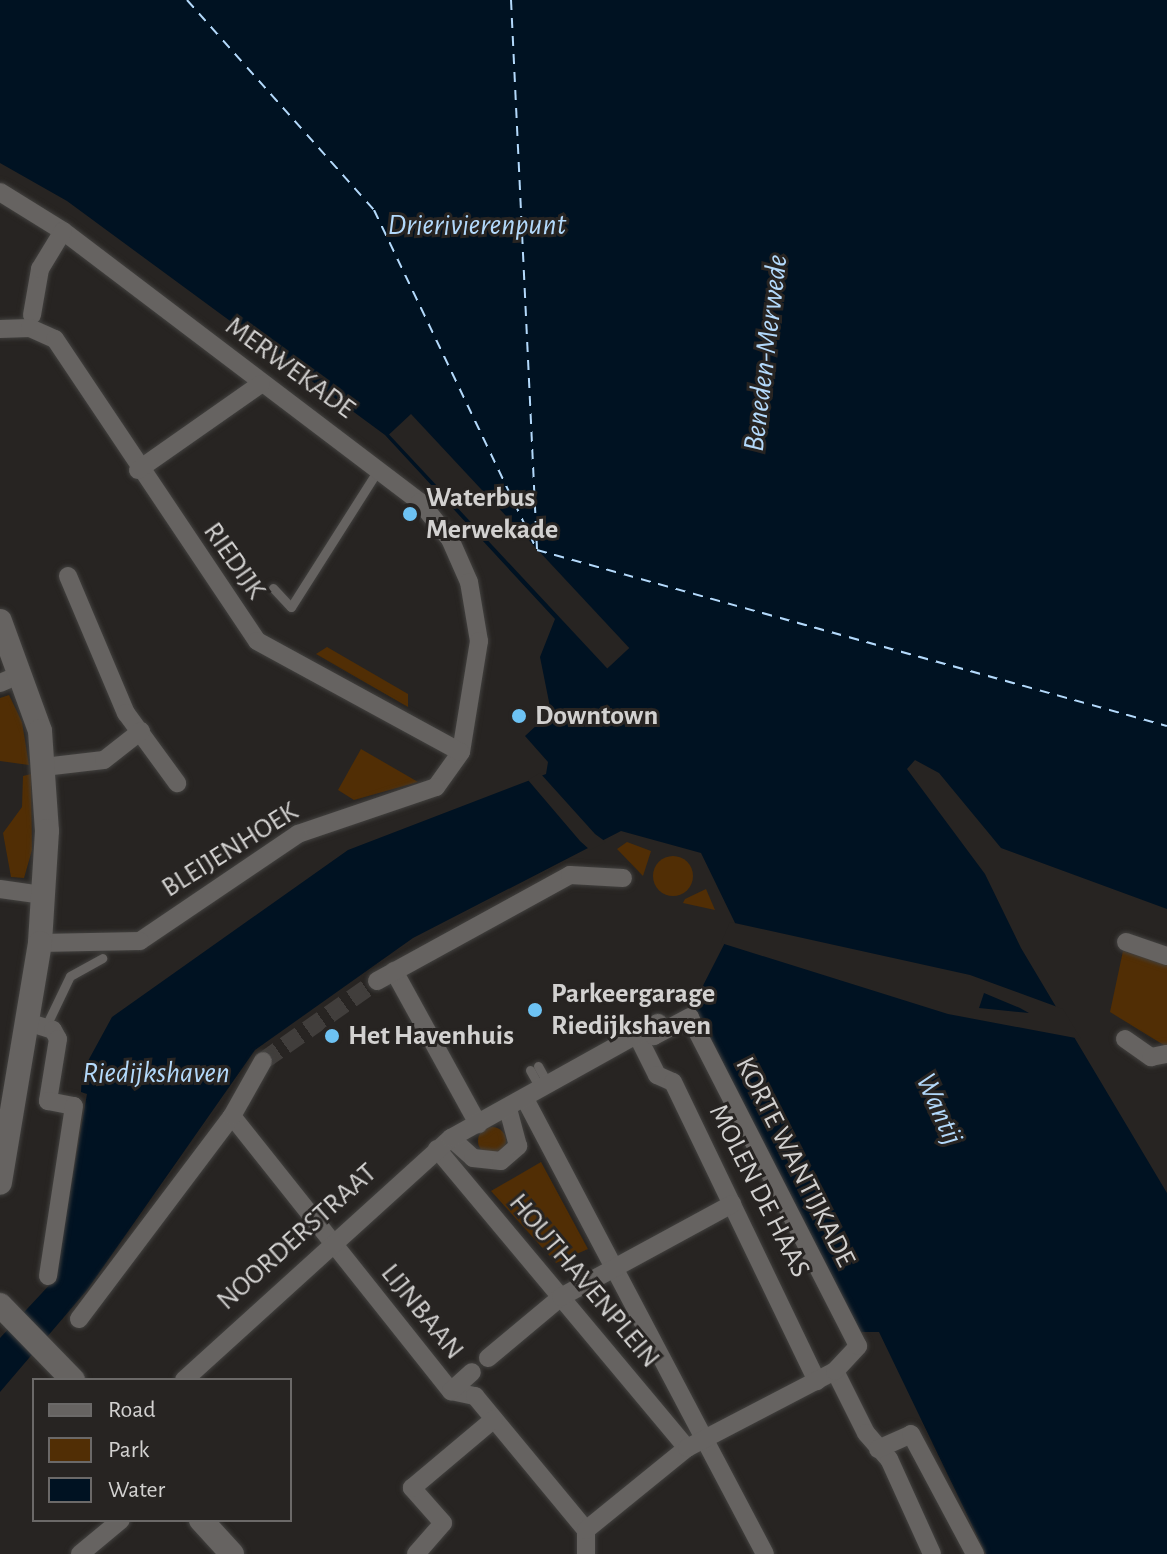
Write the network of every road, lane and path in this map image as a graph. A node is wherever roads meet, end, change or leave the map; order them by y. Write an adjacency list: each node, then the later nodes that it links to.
1 (0, 192): 2 (street, MERWEKADE)
2 (63, 231): 3 (street); 5 (street, MERWEKADE)
3 (31, 322): 4 (street); 7 (street, RIEDIJK)
4 (0, 329)
5 (261, 384): 6 (street, MERWEKADE); 7 (street)
6 (379, 467): 9 (lane); 11 (street, MERWEKADE)
7 (138, 470): 14 (street, RIEDIJK)
8 (68, 576): 13 (street)
9 (273, 588)
10 (0, 621): 12 (street)
11 (479, 641): 14 (street, BLEIJENHOEK)
12 (11, 679): 15 (street)
13 (141, 731): 15 (street); 16 (street)
14 (461, 752): 21 (street, BLEIJENHOEK)
15 (44, 767): 19 (street)
16 (177, 783)
17 (623, 878): 34 (street)
18 (0, 889): 19 (street)
19 (42, 895): 21 (street)
20 (1126, 942): 22 (street)
21 (40, 943): 25 (street)
22 (1167, 956)
23 (102, 958): 25 (lane)
24 (678, 1010): 26 (street, NOORDERSTRAAT)
25 (37, 1024): 36 (street); 40 (street)
26 (644, 1032): 31 (street, NOORDERSTRAAT); 37 (street, MOLEN DE HAAS); 45 (street, KORTE WANTIJKADE)
27 (1125, 1039): 28 (street)
28 (1159, 1055)
29 (263, 1061): 33 (street)
30 (534, 1068): 31 (lane)
31 (538, 1091): 32 (street, NOORDERSTRAAT); 39 (street, HOUTHAVENPLEIN)
32 (508, 1108): 34 (street, NOORDERSTRAAT); 35 (street)
33 (232, 1116): 38 (street, LIJNBAAN); 43 (street)
34 (478, 1124): 35 (street, NOORDERSTRAAT)
35 (444, 1144): 38 (street, NOORDERSTRAAT); 41 (street, HOUTHAVENPLEIN)
36 (0, 1183)
37 (732, 1204): 39 (street); 49 (street, MOLEN DE HAAS)
38 (329, 1242): 48 (street, NOORDERSTRAAT); 50 (street, LIJNBAAN)
39 (613, 1266): 41 (street); 52 (street, HOUTHAVENPLEIN)
40 (48, 1276)
41 (561, 1297): 44 (street); 53 (street, HOUTHAVENPLEIN)
42 (4, 1310): 47 (street)
43 (79, 1319)
44 (488, 1358)
45 (835, 1371): 49 (street); 54 (street)
46 (472, 1372): 50 (street)
47 (71, 1378)
48 (186, 1378)
49 (817, 1381): 52 (street)
50 (451, 1391): 51 (street, LIJNBAAN)
51 (494, 1419): 57 (street, LIJNBAAN); 61 (street)
52 (707, 1437): 53 (street); 62 (street, HOUTHAVENPLEIN)
53 (687, 1448): 57 (street)
54 (878, 1449): 58 (street); 63 (street)
55 (119, 1522): 59 (street)
56 (203, 1522): 60 (street)
57 (582, 1546)
58 (927, 1553)
59 (80, 1554)
60 (232, 1554)
61 (416, 1554)
62 (765, 1554)
63 (975, 1554)

